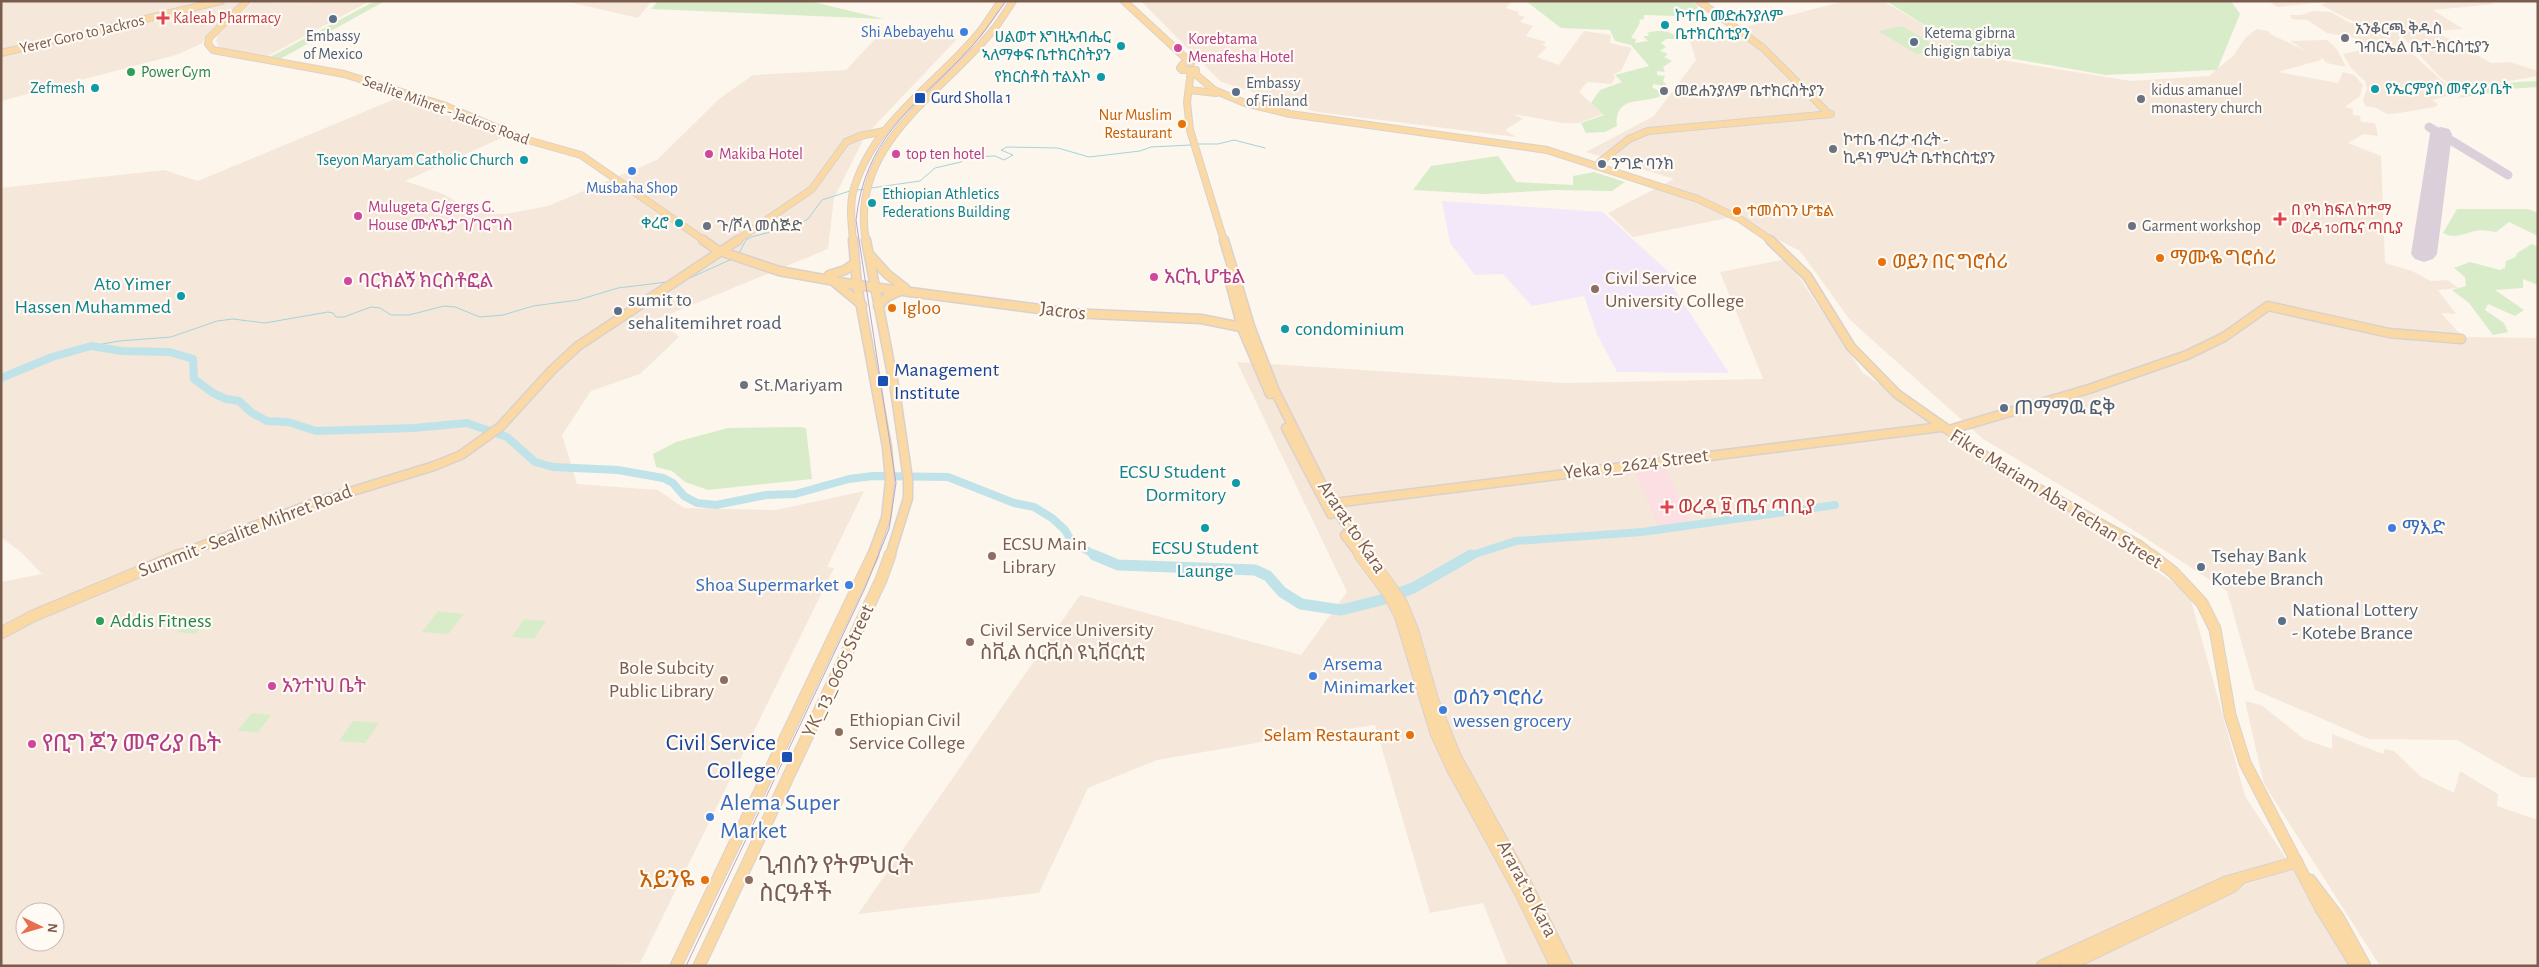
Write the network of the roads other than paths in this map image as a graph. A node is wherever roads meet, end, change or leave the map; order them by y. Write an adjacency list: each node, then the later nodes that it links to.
1 (214, 1): 11 (main road)
2 (221, 1): 11 (main road, Yerer Goro to Jackros)
3 (249, 1): 22 (main road, Sealite Mihret - Jackros Road)
4 (1001, 1): 18 (main road)
5 (1013, 1): 26 (main road, YK_13_0605 Street)
6 (1119, 1): 13 (main road, Fikre Mariam Aba Techan Street)
7 (1124, 1): 12 (main road)
8 (1699, 1): 10 (main road)
9 (1705, 1): 10 (main road)
10 (1714, 11): 17 (main road)
11 (1, 52)
12 (1191, 63): 13 (main road)
13 (1190, 69): 14 (main road, Ararat to Kara); 15 (main road, Fikre Mariam Aba Techan Street); 23 (main road, Ararat to Kara)
14 (1189, 90): 16 (main road); 23 (main road, Ararat to Kara)
15 (1219, 91): 16 (main road, Fikre Mariam Aba Techan Street)
16 (1228, 95): 37 (main road, Fikre Mariam Aba Techan Street)
17 (1830, 114): 24 (main road)
18 (893, 120): 19 (main road); 20 (main road)
19 (884, 131): 20 (main road); 21 (main road)
20 (861, 135): 21 (main road); 25 (main road)
21 (878, 140): 27 (main road)
22 (549, 144): 25 (main road, Jacros)
23 (1192, 145): 35 (main road, Ararat to Kara)
24 (1600, 162)
25 (729, 252): 28 (main road, Jacros); 30 (main road); 30 (main road)
26 (869, 253): 31 (main road, YK_13_0605 Street); 32 (main road)
27 (855, 263): 28 (main road); 29 (main road)
28 (831, 278): 29 (main road, Jacros); 33 (main road)
29 (857, 282): 31 (main road, Jacros); 33 (main road)
30 (669, 283): 38 (main road)
31 (875, 284): 32 (main road, Jacros); 34 (main road, YK_13_0605 Street)
32 (904, 289): 34 (main road); 35 (main road, Jacros)
33 (862, 305): 42 (main road)
34 (878, 306): 51 (main road, YK_13_0605 Street)
35 (1246, 326): 43 (main road, Ararat to Kara)
36 (2461, 339): 40 (main road)
37 (1929, 424): 39 (main road, Yeka 9_2624 Street); 43 (main road, Yeka 9_2624 Street)
38 (497, 426): 41 (main road)
39 (1941, 427): 47 (main road, Fikre Mariam Aba Techan Street)
40 (1952, 429)
41 (488, 435): 44 (main road, Summit - Sealite Mihret Road)
42 (890, 481): 50 (main road, YK_13_0605 Street)
43 (1327, 502): 48 (main road, Ararat to Kara)
44 (239, 529): 45 (main road); 46 (main road, Summit - Sealite Mihret Road)
45 (1, 627)
46 (1, 633)
47 (2299, 866): 49 (main road); 56 (main road, Fikre Mariam Aba Techan Street); 57 (main road)
48 (1524, 891): 52 (main road, Ararat to Kara); 53 (main road, Ararat to Kara)
49 (2159, 918): 54 (main road); 55 (main road)
50 (676, 966)
51 (699, 966)
52 (1556, 966)
53 (1566, 966)
54 (2042, 966)
55 (2066, 966)
56 (2356, 966)
57 (2365, 966)

